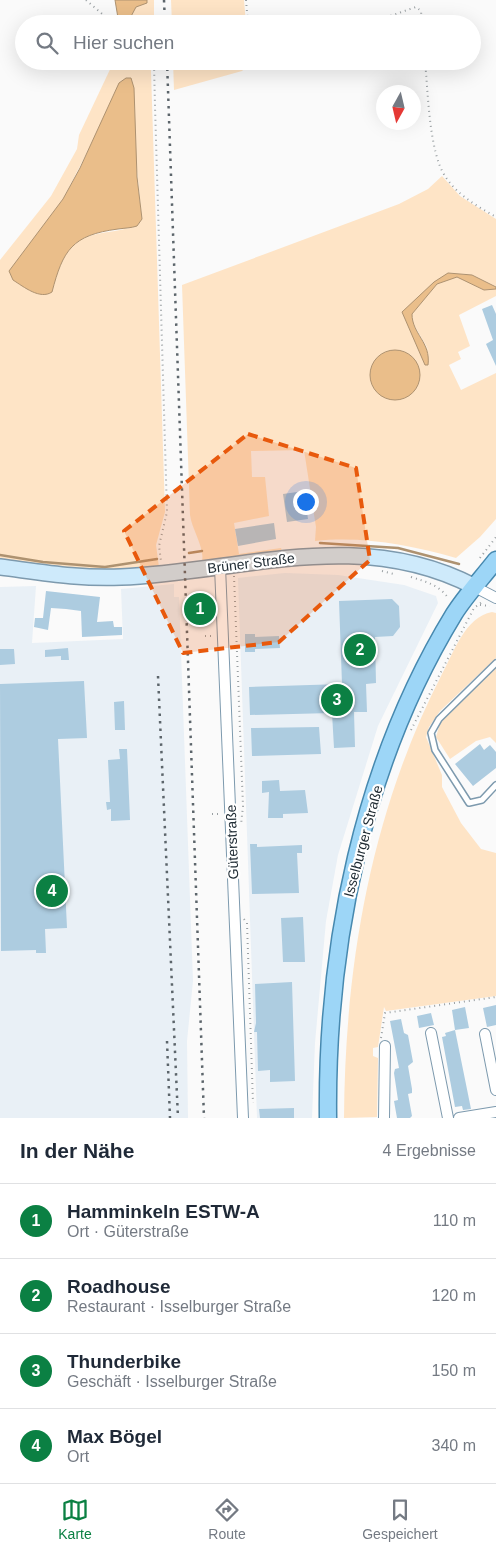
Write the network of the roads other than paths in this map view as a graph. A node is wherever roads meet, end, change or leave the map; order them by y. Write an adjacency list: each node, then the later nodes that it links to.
1 (496, 560): 4 (main road, Isselburger Straße)
2 (0, 567): 3 (main road, Brüner Straße)
3 (227, 570): 4 (main road, Brüner Straße); 13 (street, Güterstraße)
4 (474, 587): 5 (street, Brüner Straße); 14 (main road, Isselburger Straße)
5 (495, 603)
6 (496, 663): 7 (lane)
7 (496, 785)
8 (431, 1032): 16 (street)
9 (485, 1034): 11 (street)
10 (385, 1046): 15 (street)
11 (496, 1090)
12 (496, 1112): 17 (street)
13 (243, 1118)
14 (328, 1118)
15 (384, 1118)
16 (448, 1118)
17 (459, 1118)

